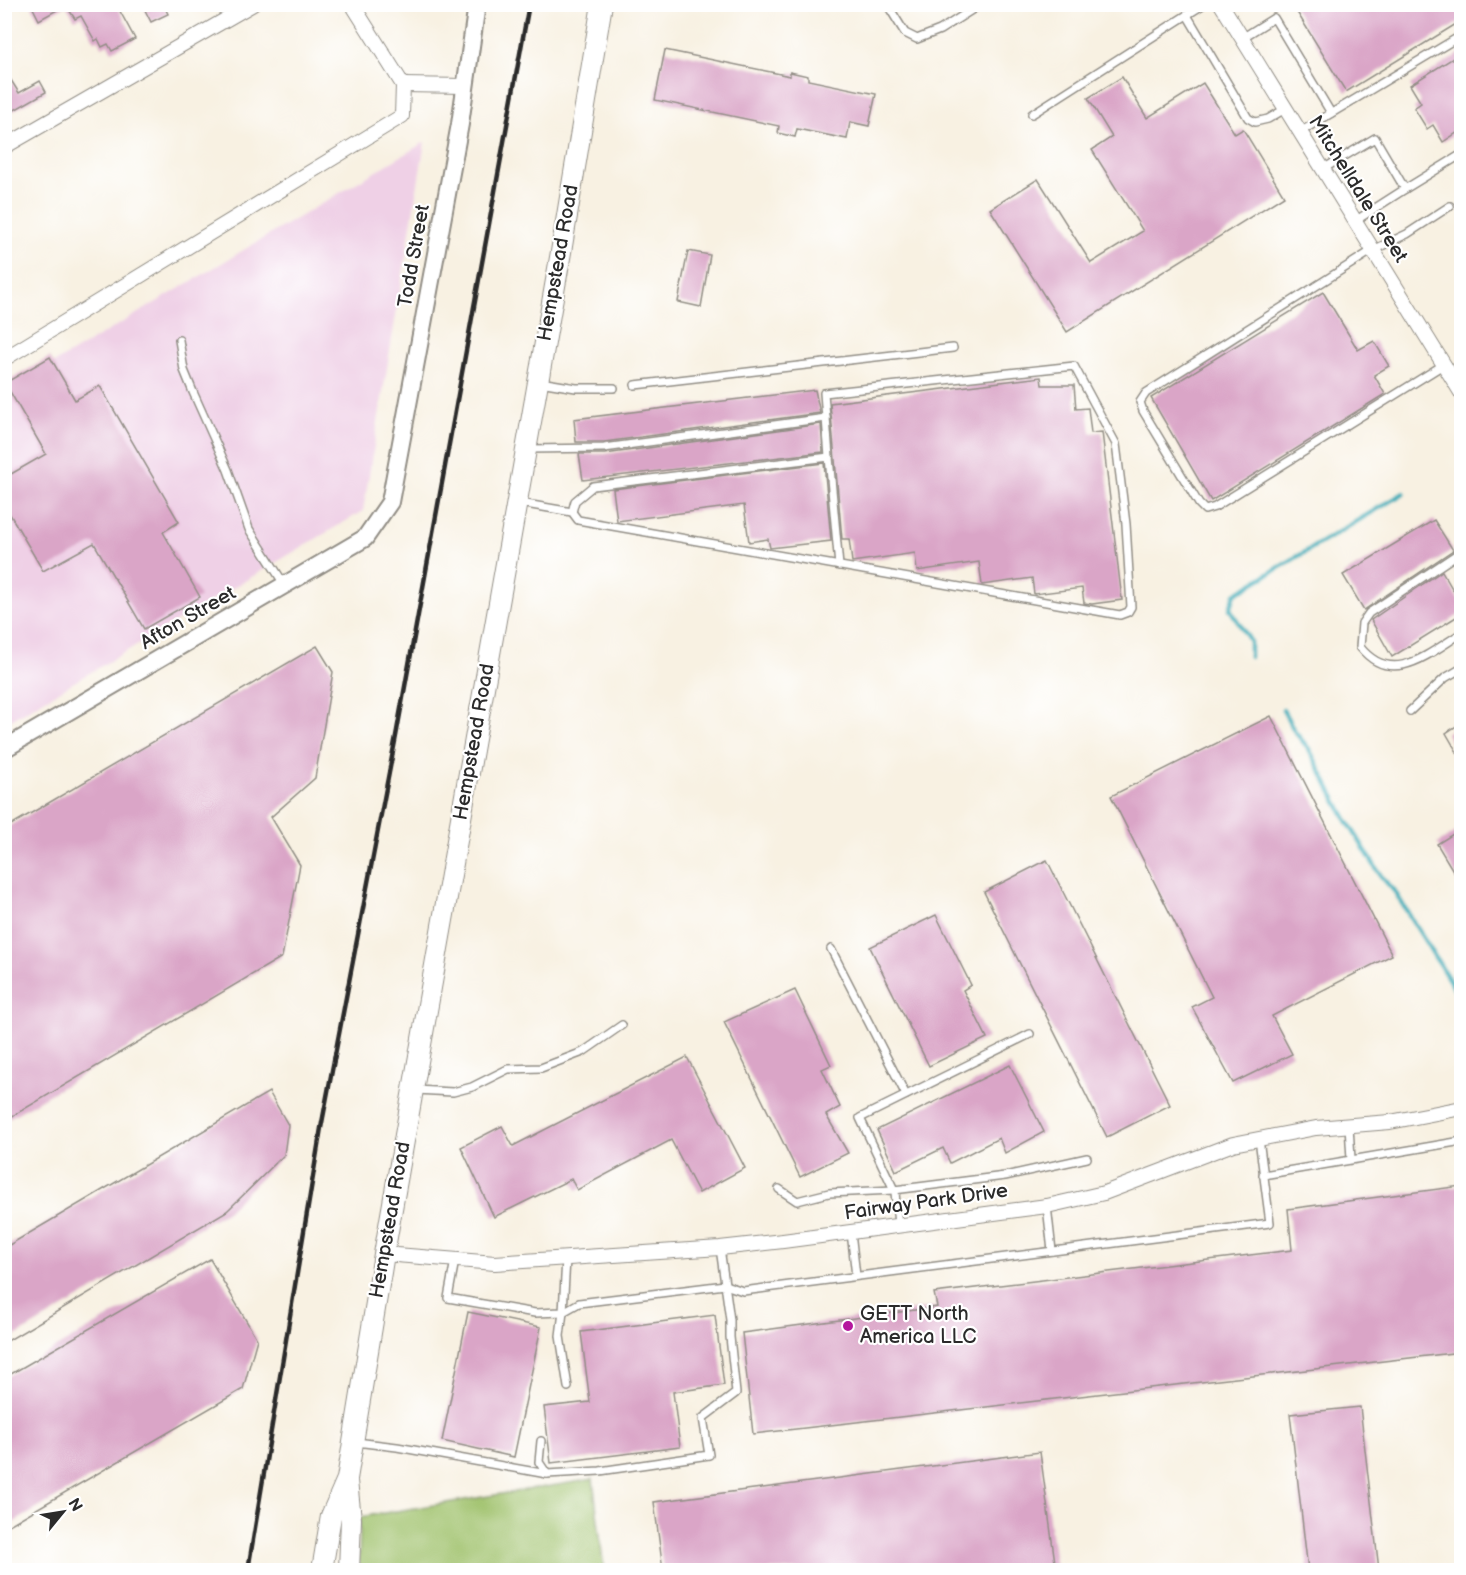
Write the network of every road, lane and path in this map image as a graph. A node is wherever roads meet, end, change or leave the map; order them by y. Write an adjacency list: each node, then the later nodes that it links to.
1 (253, 4): 18 (street)
2 (352, 4): 12 (street)
3 (477, 4): 13 (street, Todd Street)
4 (602, 4): 29 (main road, Hempstead Road)
5 (887, 4): 6 (lane)
6 (981, 4)
7 (1204, 4): 9 (lane)
8 (1221, 4): 11 (street, Mitchelldale Street)
9 (1187, 15): 14 (lane); 16 (lane)
10 (1461, 35): 15 (lane)
11 (1242, 39): 14 (street, Mitchelldale Street); 15 (lane)
12 (403, 85): 13 (street); 27 (street)
13 (465, 86): 38 (street, Todd Street)
14 (1286, 109): 17 (street, Mitchelldale Street)
15 (1331, 112): 17 (lane)
16 (1032, 114)
17 (1300, 132): 20 (street, Mitchelldale Street)
18 (4, 147)
19 (1461, 154): 21 (lane)
20 (1323, 169): 21 (lane); 23 (street, Mitchelldale Street)
21 (1405, 189): 23 (lane)
22 (1450, 206): 24 (lane)
23 (1355, 221): 24 (street, Mitchelldale Street)
24 (1373, 250): 28 (street, Mitchelldale Street); 28 (lane)
25 (179, 340): 41 (lane)
26 (953, 348): 30 (lane)
27 (4, 359)
28 (1443, 365): 32 (street, Mitchelldale Street)
29 (538, 382): 31 (lane); 34 (main road, Hempstead Road)
30 (635, 385)
31 (614, 388)
32 (1461, 394)
33 (826, 418): 34 (lane); 35 (lane); 40 (lane)
34 (526, 449): 36 (main road, Hempstead Road)
35 (829, 457): 37 (lane); 40 (lane)
36 (517, 502): 37 (lane); 49 (main road, Hempstead Road)
37 (572, 512): 40 (lane)
38 (383, 513): 41 (street, Afton Street)
39 (1461, 551): 42 (lane)
40 (839, 566)
41 (285, 586): 45 (street, Afton Street)
42 (1461, 633)
43 (1461, 668): 44 (lane)
44 (1410, 711)
45 (4, 749)
46 (831, 949): 50 (lane)
47 (622, 1025): 49 (lane)
48 (1030, 1034): 50 (lane)
49 (413, 1089): 65 (main road, Hempstead Road)
50 (906, 1095): 59 (lane)
51 (1461, 1108): 52 (street, Fairway Park Drive)
52 (1349, 1126): 53 (street, Fairway Park Drive); 56 (lane)
53 (1259, 1139): 57 (lane); 60 (street, Fairway Park Drive)
54 (1461, 1141): 56 (lane)
55 (1088, 1158): 59 (lane)
56 (1351, 1159): 57 (lane)
57 (1263, 1175): 64 (lane)
58 (779, 1189): 59 (lane)
59 (894, 1190): 61 (lane)
60 (1047, 1206): 61 (street, Fairway Park Drive); 64 (lane)
61 (898, 1226): 62 (street, Fairway Park Drive)
62 (851, 1232): 63 (street, Fairway Park Drive); 68 (lane)
63 (720, 1248): 66 (street, Fairway Park Drive); 69 (lane)
64 (1052, 1251): 68 (lane)
65 (384, 1254): 67 (street, Fairway Park Drive); 73 (main road, Hempstead Road)
66 (566, 1259): 67 (street, Fairway Park Drive); 70 (lane)
67 (455, 1260): 70 (lane)
68 (856, 1276): 69 (lane)
69 (725, 1286): 70 (lane); 74 (lane)
70 (563, 1312): 71 (lane)
71 (568, 1387)
72 (541, 1441): 74 (lane)
73 (353, 1442): 74 (lane); 75 (main road, Hempstead Road)
74 (547, 1474)
75 (347, 1479): 76 (main road, Hempstead Road); 77 (main road, Hempstead Road)
76 (322, 1570)
77 (349, 1570)

